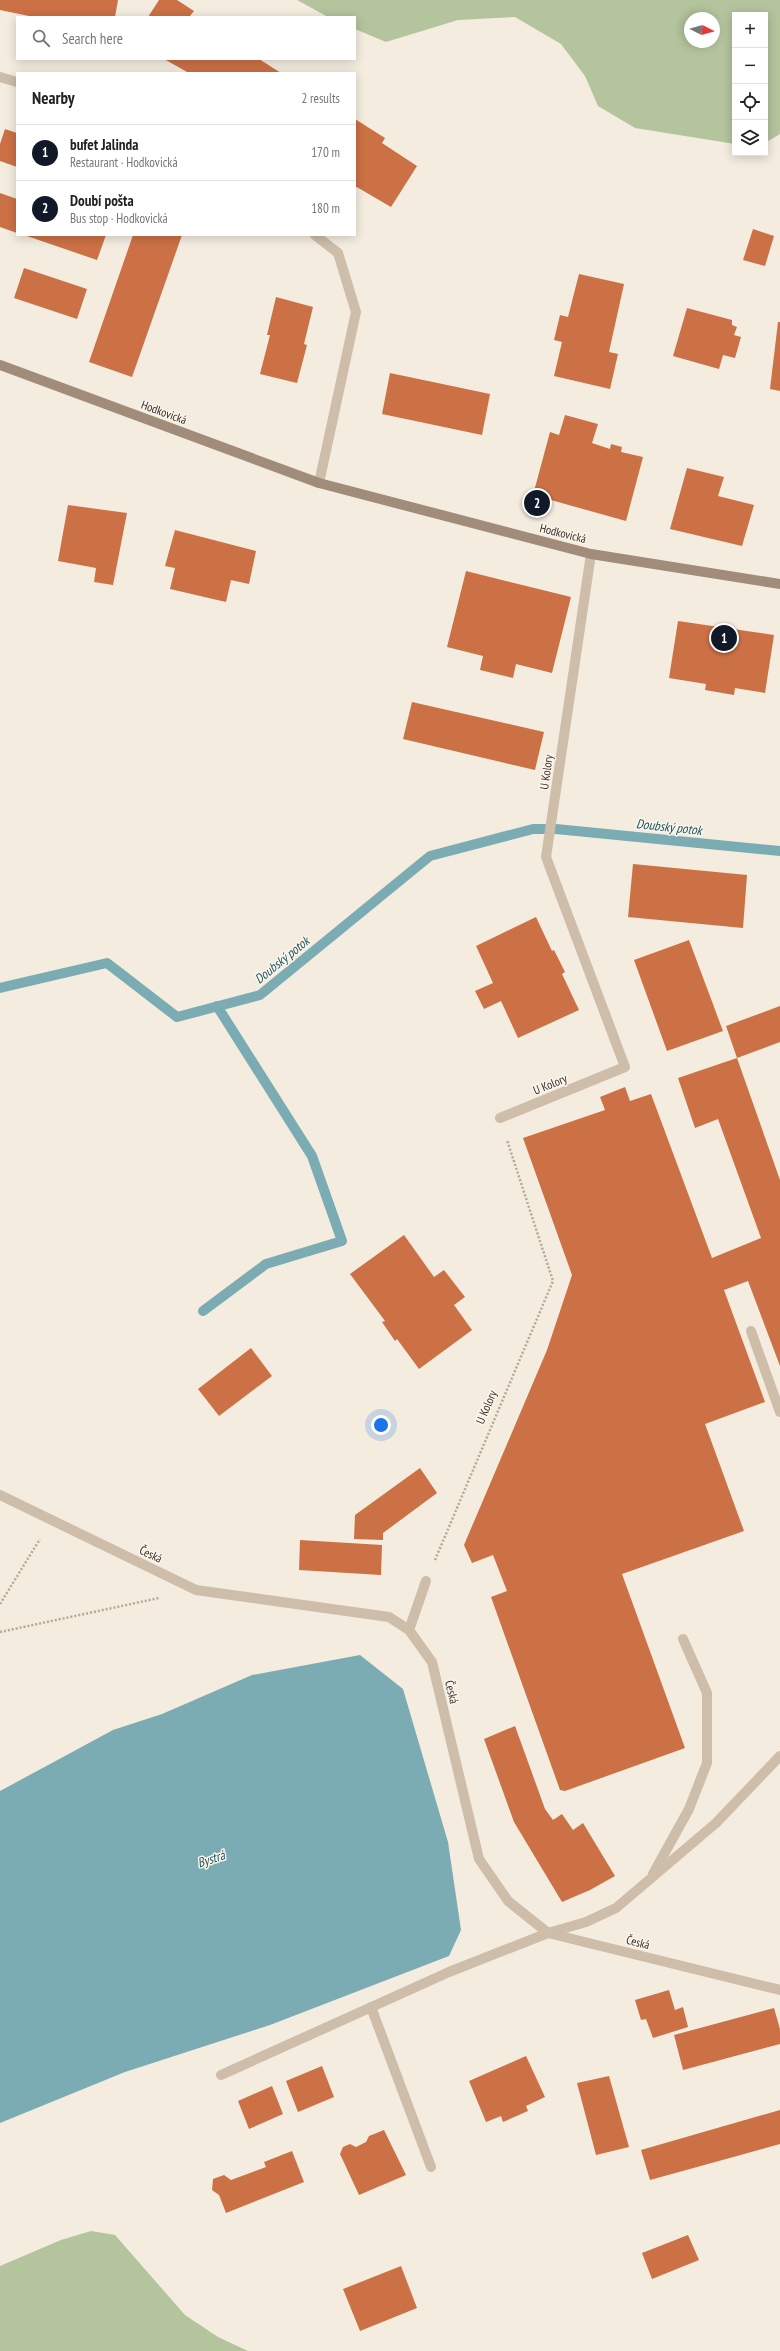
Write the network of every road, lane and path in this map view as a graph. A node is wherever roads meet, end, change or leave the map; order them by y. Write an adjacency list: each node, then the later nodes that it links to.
1 (0, 77): 2 (street)
2 (16, 82)
3 (316, 236): 5 (street)
4 (0, 364): 5 (street, Hodkovická)
5 (320, 483): 6 (street, Hodkovická)
6 (591, 554): 7 (street, Hodkovická); 8 (street, U Kolory)
7 (780, 584)
8 (500, 1118): 13 (path, U Kolory)
9 (751, 1331): 10 (street)
10 (780, 1412)
11 (0, 1495): 12 (street, Česká)
12 (52, 1520): 14 (street, Česká); 15 (path)
13 (426, 1580): 16 (street)
14 (196, 1590): 16 (street, Česká); 17 (path)
15 (0, 1604)
16 (409, 1630): 21 (street, Česká)
17 (0, 1632)
18 (683, 1640): 20 (street)
19 (780, 1756): 20 (street)
20 (649, 1881): 21 (street)
21 (548, 1933): 22 (street, Česká); 23 (street)
22 (780, 1990)
23 (371, 2007): 24 (street); 25 (street)
24 (221, 2075)
25 (431, 2167)

